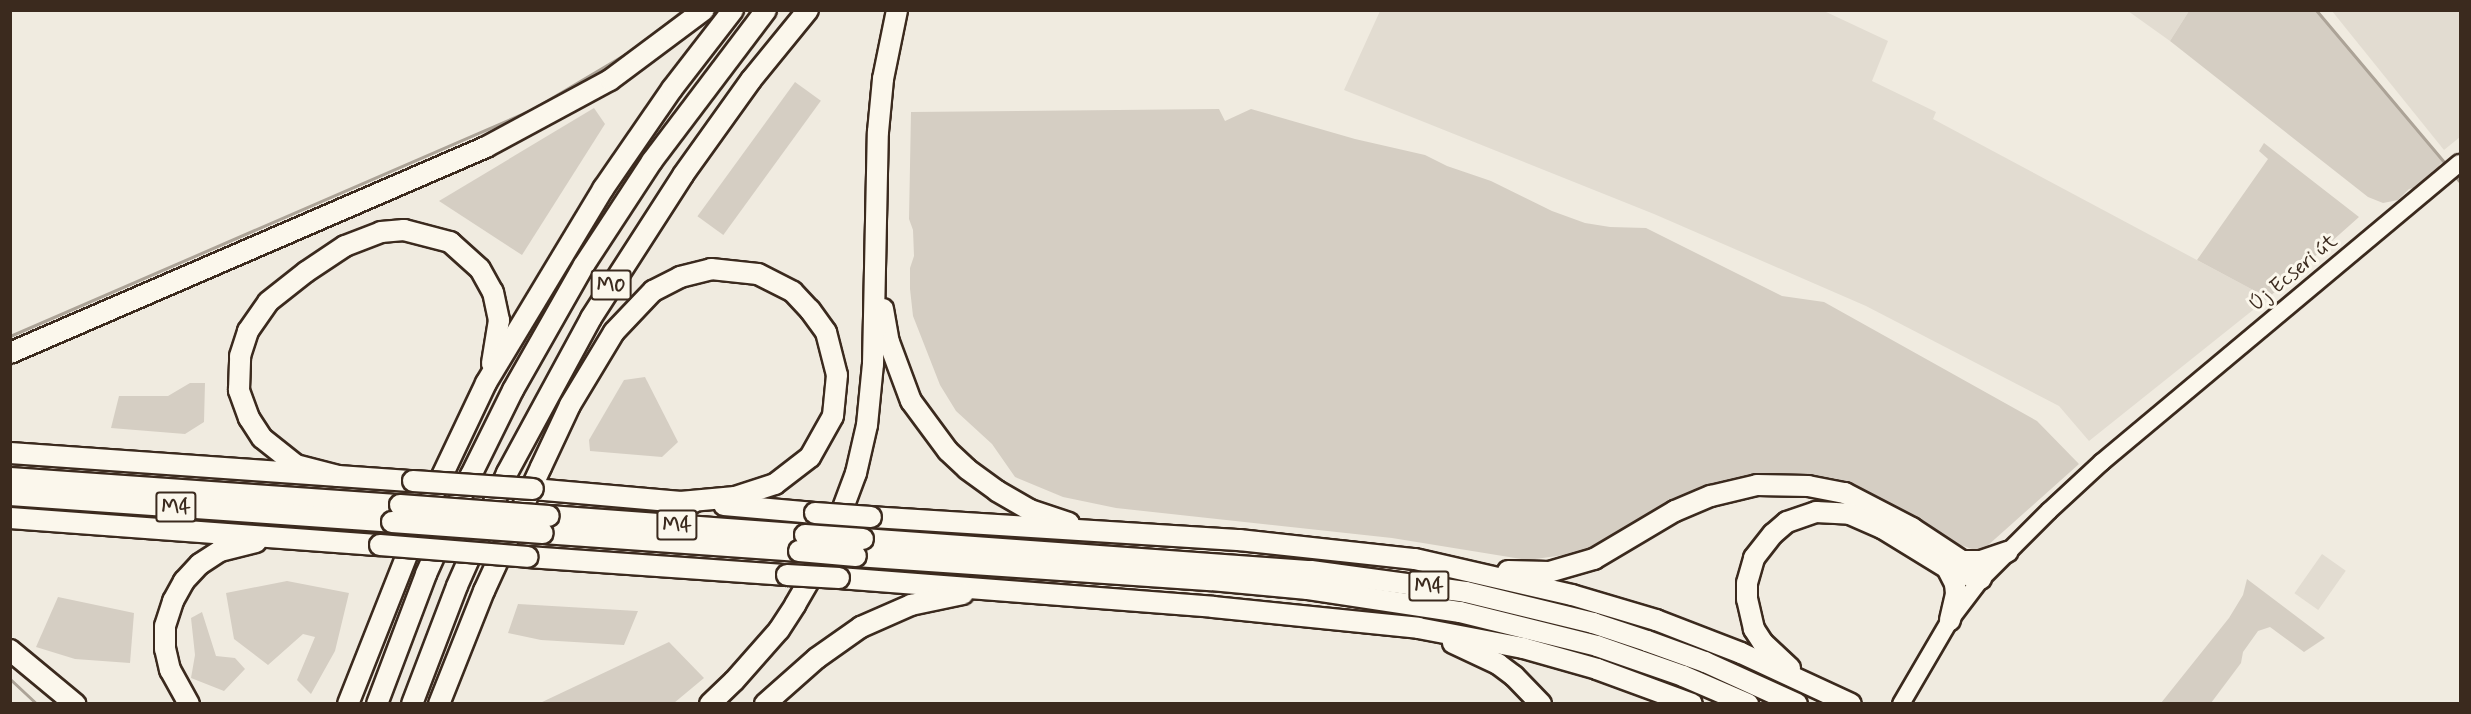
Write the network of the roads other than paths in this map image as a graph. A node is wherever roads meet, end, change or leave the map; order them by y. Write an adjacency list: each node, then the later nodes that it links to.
1 (704, 10): 8 (highway)
2 (733, 10): 9 (highway)
3 (766, 10): 35 (highway, M0)
4 (808, 10): 36 (highway, M0)
5 (897, 10): 7 (highway)
6 (2459, 164): 20 (main road, Új Ecseri út)
7 (877, 259): 17 (highway); 38 (highway)
8 (10, 353)
9 (486, 383): 11 (highway); 28 (highway)
10 (10, 453): 11 (highway)
11 (338, 476): 14 (highway, bridge)
12 (10, 478): 15 (highway, M4)
13 (10, 495): 15 (highway, M4)
14 (680, 502): 17 (highway, bridge); 37 (highway)
15 (396, 514): 19 (highway, M4, bridge)
16 (10, 518): 18 (highway)
17 (1100, 531): 22 (highway)
18 (314, 540): 24 (highway, bridge); 32 (highway)
19 (860, 547): 42 (highway, M4); 43 (highway, M4)
20 (2007, 552): 21 (highway); 23 (main road, Új Ecseri út)
21 (1954, 565): 22 (highway); 23 (highway); 25 (highway); 29 (highway)
22 (1469, 570): 29 (highway)
23 (1981, 579): 25 (main road, Új Ecseri út)
24 (1038, 593): 26 (highway); 39 (highway)
25 (1950, 620): 30 (main road, Új Ecseri út)
26 (1418, 628): 40 (highway); 41 (highway)
27 (10, 650): 31 (highway)
28 (357, 677): 33 (highway); 34 (highway)
29 (1806, 681): 44 (highway)
30 (1902, 701)
31 (75, 703)
32 (189, 704)
33 (338, 704)
34 (348, 704)
35 (377, 704)
36 (412, 704)
37 (439, 704)
38 (710, 704)
39 (765, 704)
40 (1541, 704)
41 (1692, 704)
42 (1748, 704)
43 (1797, 704)
44 (1851, 704)

